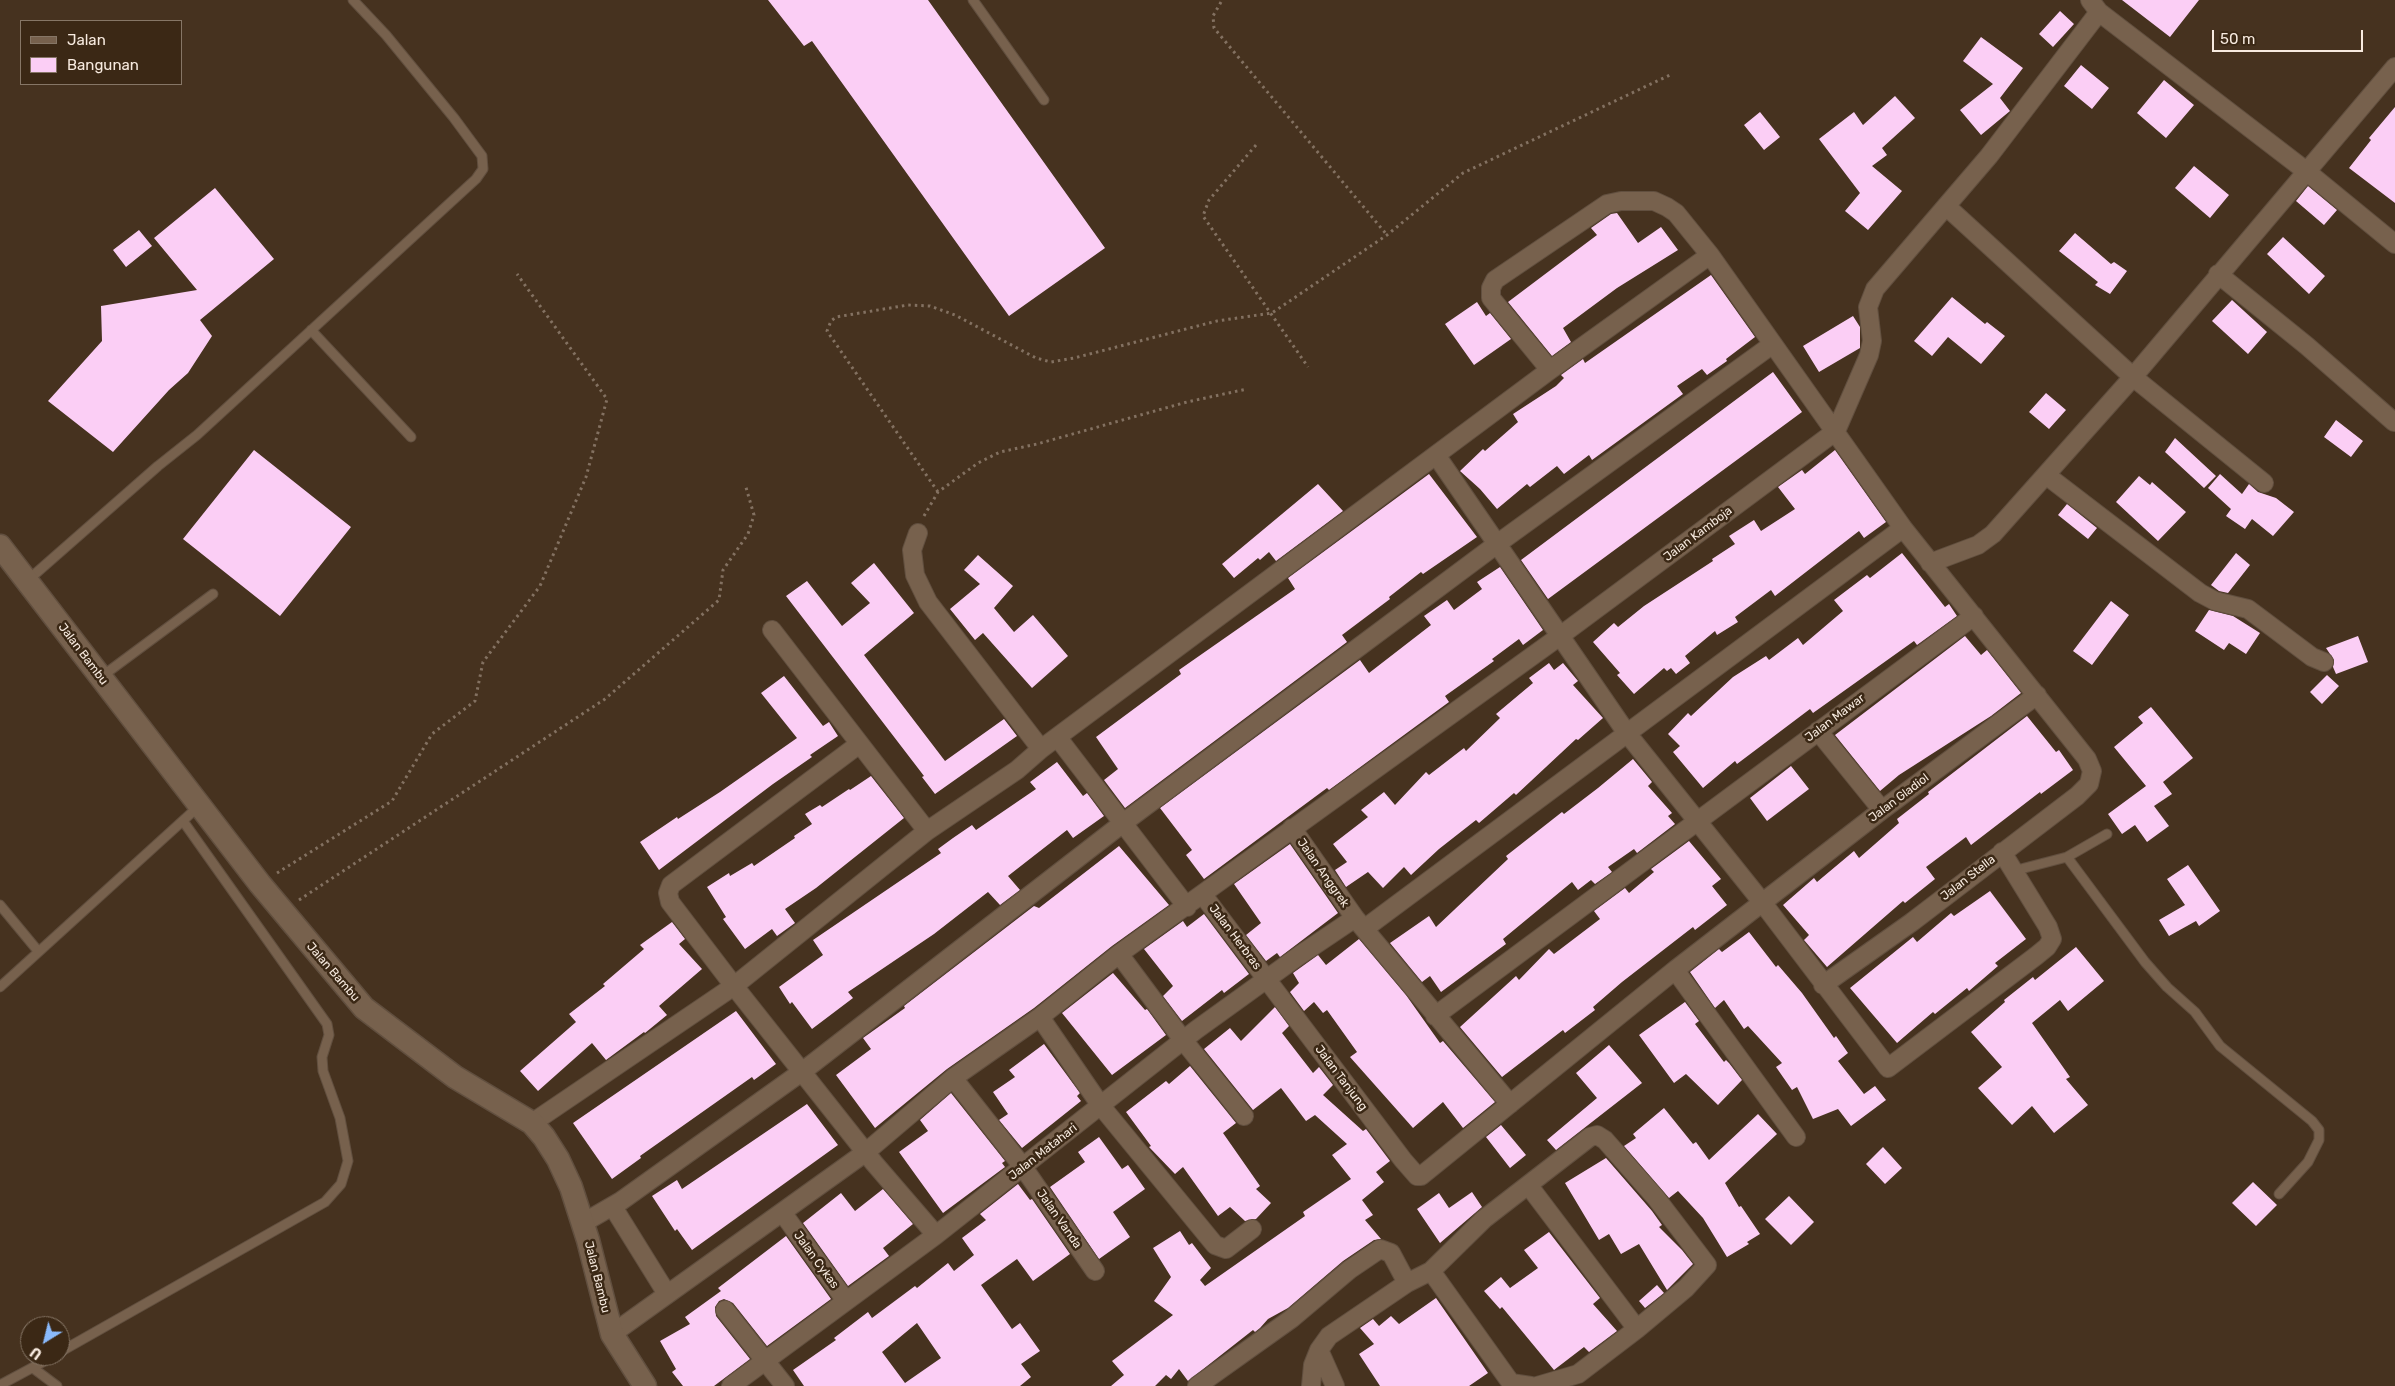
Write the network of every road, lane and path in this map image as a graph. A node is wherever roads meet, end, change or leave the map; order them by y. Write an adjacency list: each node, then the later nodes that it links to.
1 (353, 0): 17 (lane)
2 (973, 0): 7 (lane)
3 (1221, 2): 11 (path)
4 (2094, 6): 9 (street); 10 (street)
5 (2393, 72): 9 (street)
6 (1672, 74): 11 (path)
7 (1044, 100)
8 (1256, 145): 16 (path)
9 (2306, 171): 12 (street); 15 (street)
10 (1946, 206): 21 (street); 24 (street)
11 (1387, 235): 16 (path)
12 (2395, 244)
13 (1710, 256): 18 (street); 20 (street); 20 (street)
14 (517, 274): 59 (path)
15 (2218, 274): 21 (street); 23 (street)
16 (1272, 313): 19 (path); 30 (path)
17 (311, 330): 25 (lane); 36 (lane)
18 (1773, 344): 24 (street); 33 (street)
19 (1308, 367)
20 (1550, 370): 26 (street)
21 (2133, 377): 27 (street); 28 (street)
22 (1247, 389): 30 (path)
23 (2394, 422)
24 (1836, 431): 31 (street); 40 (street, Jalan Kamboja)
25 (412, 437)
26 (1436, 455): 33 (street); 46 (street)
27 (2046, 475): 35 (street); 41 (street)
28 (2264, 483)
29 (745, 484): 64 (path)
30 (938, 492): 32 (path)
31 (1903, 528): 35 (street); 45 (street, Jalan Matahari)
32 (918, 532): 48 (street)
33 (1498, 544): 40 (street); 52 (street)
34 (0, 546): 36 (street, Jalan Bambu)
35 (1930, 562): 38 (street)
36 (27, 581): 42 (street, Jalan Bambu)
37 (213, 594): 42 (lane)
38 (1974, 616): 43 (street); 44 (street, Jalan Mawar)
39 (772, 630): 47 (street)
40 (1560, 636): 45 (street); 53 (street, Jalan Kamboja)
41 (2324, 662)
42 (101, 677): 50 (street, Jalan Bambu)
43 (2037, 695): 49 (street, Jalan Gladiol); 56 (street, Jalan Stella)
44 (1818, 731): 49 (street); 51 (street, Jalan Mawar)
45 (1626, 732): 51 (street); 65 (street, Jalan Matahari)
46 (1058, 738): 48 (street); 52 (street)
47 (858, 745): 54 (street); 71 (street)
48 (1041, 749): 54 (street)
49 (1882, 810): 61 (street, Jalan Gladiol)
50 (191, 814): 59 (street, Jalan Bambu); 66 (lane); 101 (lane)
51 (1698, 822): 61 (street); 74 (street, Jalan Mawar)
52 (1123, 824): 63 (street); 76 (street)
53 (1292, 828): 60 (street, Jalan Kamboja); 65 (street, Jalan Anggrek)
54 (927, 831): 71 (street)
55 (2107, 834): 57 (lane)
56 (2002, 852): 58 (street); 70 (street, Jalan Stella)
57 (2066, 857): 58 (lane); 87 (lane)
58 (2012, 871): 70 (street)
59 (260, 884): 64 (street, Jalan Bambu)
60 (1203, 895): 63 (street, Jalan Kamboja); 69 (street, Jalan Herbras)
61 (1762, 902): 68 (street, Jalan Gladiol); 70 (street)
62 (0, 905): 66 (lane)
63 (1187, 907): 67 (street, Jalan Kamboja)
64 (282, 912): 81 (street, Jalan Bambu)
65 (1360, 923): 69 (street, Jalan Matahari); 74 (street, Jalan Anggrek)
66 (38, 951): 72 (lane)
67 (1119, 954): 73 (street, Jalan Kamboja); 75 (street)
68 (1675, 970): 78 (street, Jalan Gladiol); 82 (street)
69 (1267, 980): 75 (street, Jalan Matahari); 85 (street, Jalan Tanjung)
70 (1823, 985)
71 (734, 986): 76 (street); 81 (street)
72 (0, 987)
73 (1040, 1016): 77 (street, Jalan Kamboja); 79 (street)
74 (1435, 1016): 78 (street, Jalan Anggrek)
75 (1183, 1040): 79 (street, Jalan Matahari); 80 (street)
76 (803, 1070): 83 (street); 88 (street)
77 (953, 1078): 83 (street, Jalan Kamboja); 84 (street, Jalan Vanda)
78 (1510, 1104): 85 (street, Jalan Gladiol)
79 (1101, 1106): 84 (street, Jalan Matahari); 91 (street)
80 (1244, 1116)
81 (532, 1123): 90 (street, Jalan Bambu)
82 (1796, 1137)
83 (866, 1152): 92 (street); 96 (street, Jalan Kamboja)
84 (1023, 1167): 92 (street, Jalan Matahari); 93 (street, Jalan Vanda)
85 (1417, 1176)
86 (1529, 1186): 94 (street); 99 (street); 99 (street)
87 (2279, 1194)
88 (613, 1207): 90 (street); 96 (street)
89 (787, 1219): 97 (street, Jalan Cykas)
90 (582, 1223): 100 (street, Jalan Bambu)
91 (1252, 1229)
92 (936, 1236): 97 (street, Jalan Matahari)
93 (1095, 1271)
94 (1431, 1271): 95 (street); 106 (street)
95 (1407, 1283): 102 (street); 112 (street)
96 (667, 1294): 100 (street, Jalan Kamboja)
97 (846, 1301): 103 (street, Jalan Matahari)
98 (724, 1310): 103 (street)
99 (1637, 1329): 116 (street)
100 (612, 1334): 109 (street, Jalan Bambu)
101 (70, 1346)
102 (1319, 1350): 113 (street); 114 (street)
103 (766, 1360): 110 (street, Jalan Matahari); 111 (street)
104 (36, 1366): 105 (lane)
105 (33, 1368): 107 (lane); 108 (lane)
106 (1509, 1384): 115 (street)
107 (0, 1386)
108 (57, 1386)
109 (645, 1386)
110 (731, 1386)
111 (785, 1386)
112 (1197, 1386)
113 (1311, 1386)
114 (1335, 1386)
115 (1531, 1386)
116 (1537, 1386)

